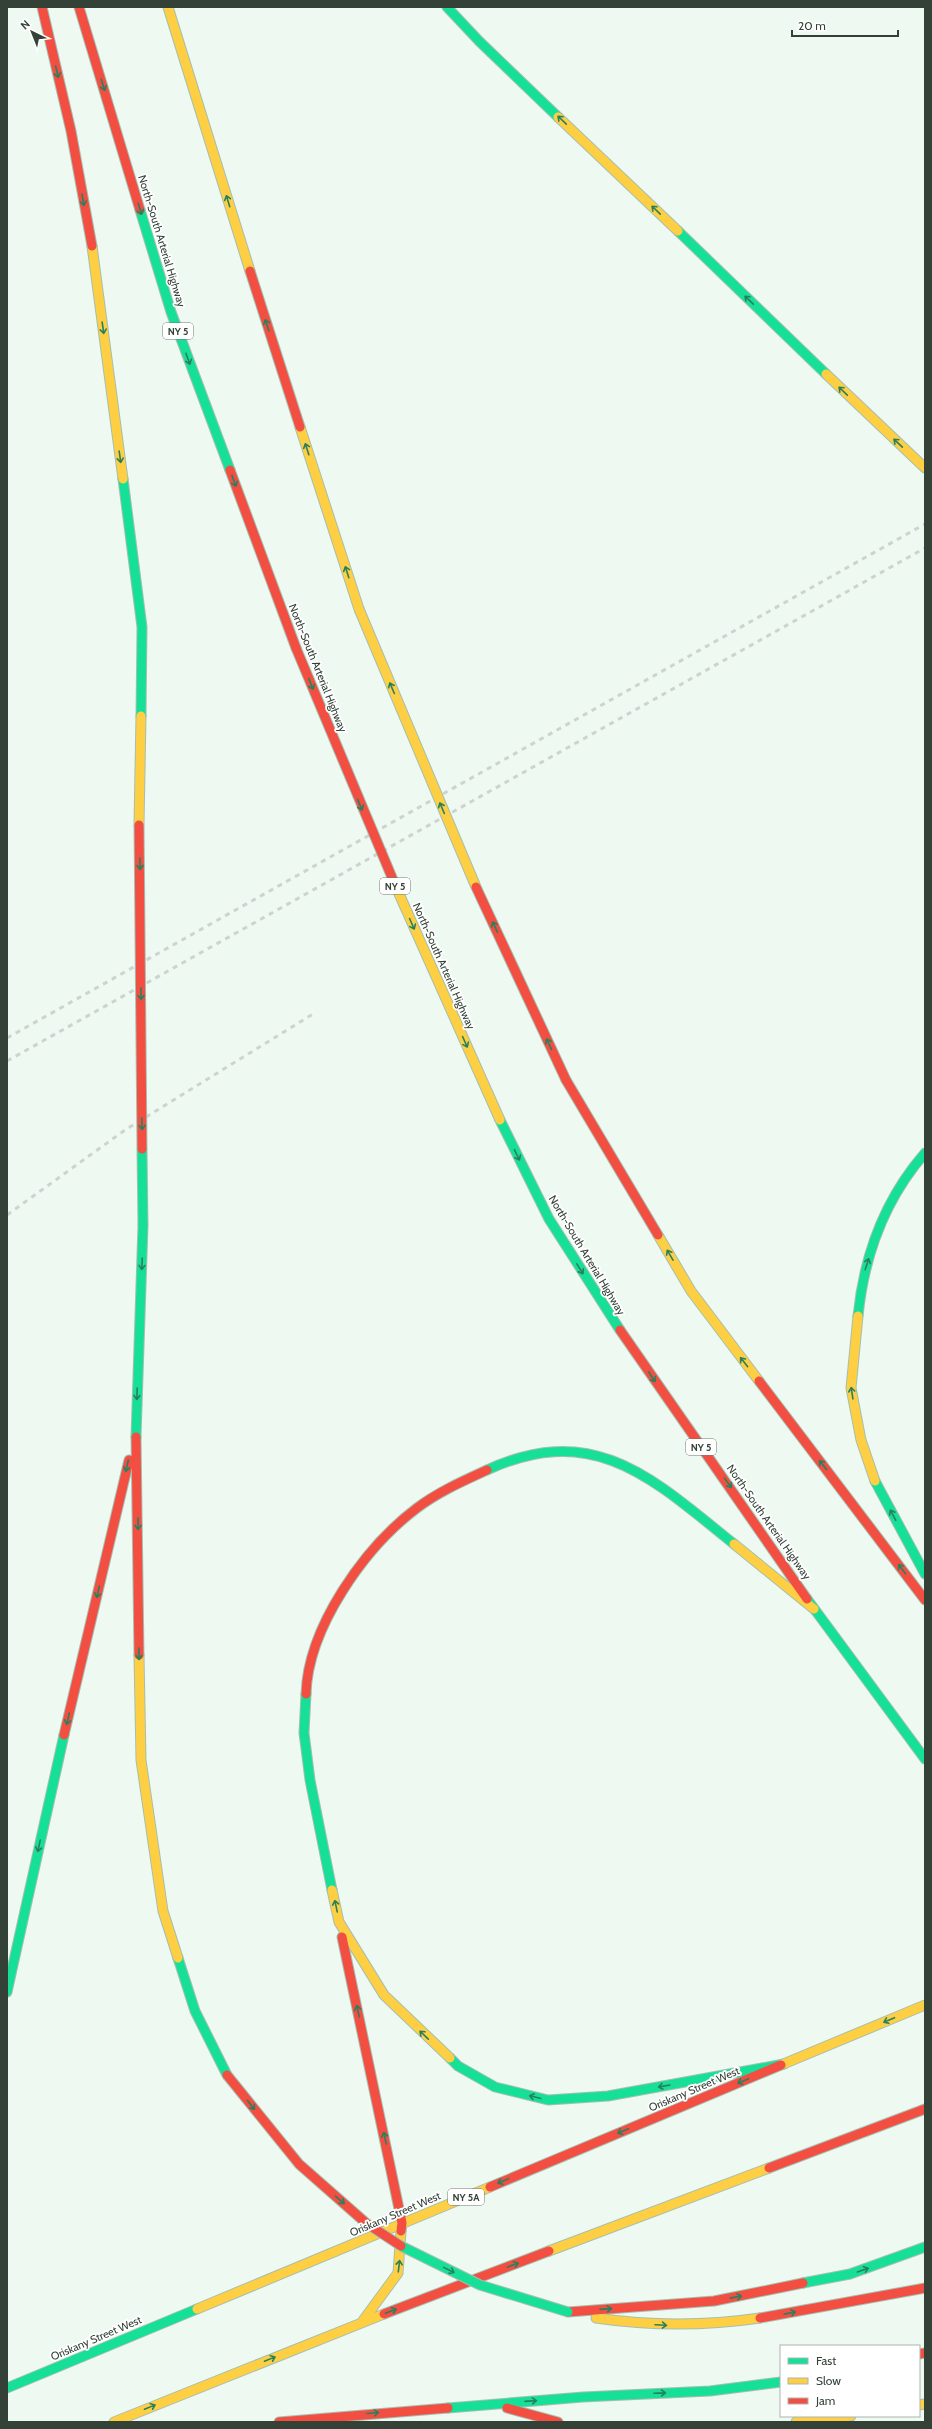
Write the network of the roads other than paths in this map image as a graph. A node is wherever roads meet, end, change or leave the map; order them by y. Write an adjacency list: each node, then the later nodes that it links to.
1 (42, 7): 7 (main road, one-way to 7, bridge)
2 (79, 7): 10 (main road, North-South Arterial Highway / NY 5, one-way to 10, bridge)
3 (168, 7): 9 (main road, one-way to 3, bridge)
4 (447, 7): 5 (main road, one-way to 4)
5 (925, 468)
6 (925, 1153): 8 (main road, one-way to 6)
7 (136, 1428): 13 (main road, one-way to 13); 20 (main road, one-way to 20, bridge)
8 (925, 1574)
9 (925, 1600)
10 (814, 1609): 11 (main road, North-South Arterial Highway / NY 5); 12 (main road, one-way to 10)
11 (925, 1759)
12 (339, 1922): 15 (main road, one-way to 12); 17 (main road, one-way to 12)
13 (7, 1992)
14 (925, 2005): 15 (main road, Oriskany Street West / NY 5A, one-way to 15)
15 (784, 2064): 17 (main road, Oriskany Street West / NY 5A, one-way to 17)
16 (925, 2109): 21 (main road, one-way to 16)
17 (402, 2223): 21 (main road, one-way to 17); 23 (main road, Oriskany Street West / NY 5A)
18 (925, 2247): 20 (main road, one-way to 18)
19 (925, 2288): 20 (main road, one-way to 19)
20 (568, 2312)
21 (362, 2322): 26 (main road, one-way to 21)
22 (780, 2382): 24 (main road, one-way to 22)
23 (7, 2388)
24 (490, 2404): 27 (main road, one-way to 24); 28 (main road)
25 (842, 2417): 29 (main road)
26 (114, 2422)
27 (279, 2422)
28 (558, 2422)
29 (796, 2422)

